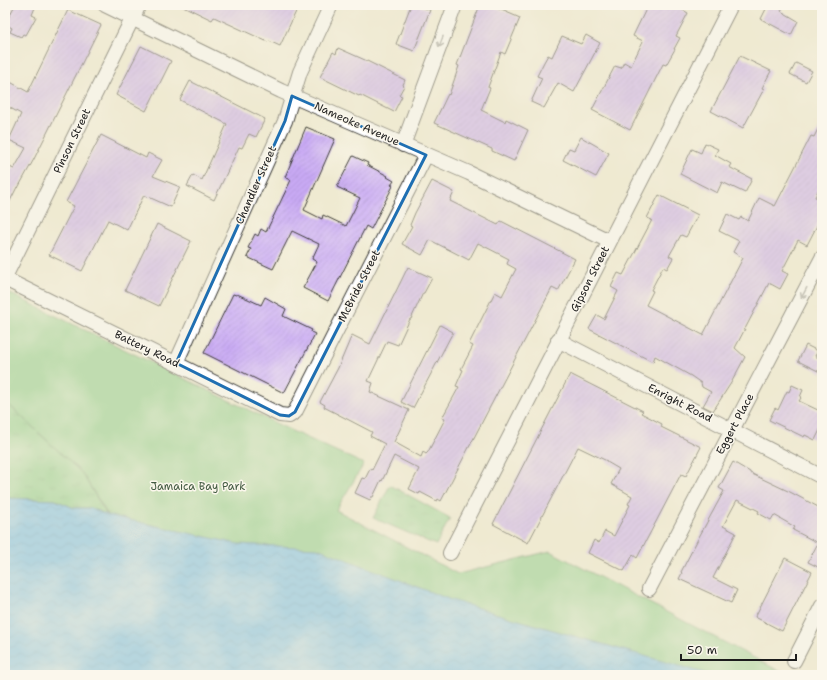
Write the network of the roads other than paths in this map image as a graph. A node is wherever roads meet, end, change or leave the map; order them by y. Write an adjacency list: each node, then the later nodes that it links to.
1 (106, 5): 6 (street, Nameoke Avenue)
2 (139, 5): 6 (street, Pinson Street)
3 (331, 5): 7 (street, Chandler Street)
4 (455, 5): 8 (street, one-way to 8)
5 (731, 5): 10 (street, Gipson Street)
6 (133, 19): 7 (street, Nameoke Avenue); 12 (street, Pinson Street)
7 (292, 96): 8 (street, Nameoke Avenue); 14 (street, Chandler Street)
8 (403, 145): 9 (street, Nameoke Avenue)
9 (426, 154): 10 (street, Nameoke Avenue); 15 (street, McBride Street)
10 (609, 241): 13 (street, Gipson Street)
11 (822, 258): 16 (street, Eggert Place, one-way to 16)
12 (5, 278): 14 (street, Battery Road)
13 (558, 340): 16 (street, Enright Road); 18 (street, Gipson Street)
14 (176, 363): 15 (street, Battery Road)
15 (289, 416)
16 (732, 430): 17 (street, Enright Road); 19 (street, Eggert Place)
17 (822, 477)
18 (450, 553)
19 (649, 589)
20 (822, 606): 21 (street)
21 (794, 661)

